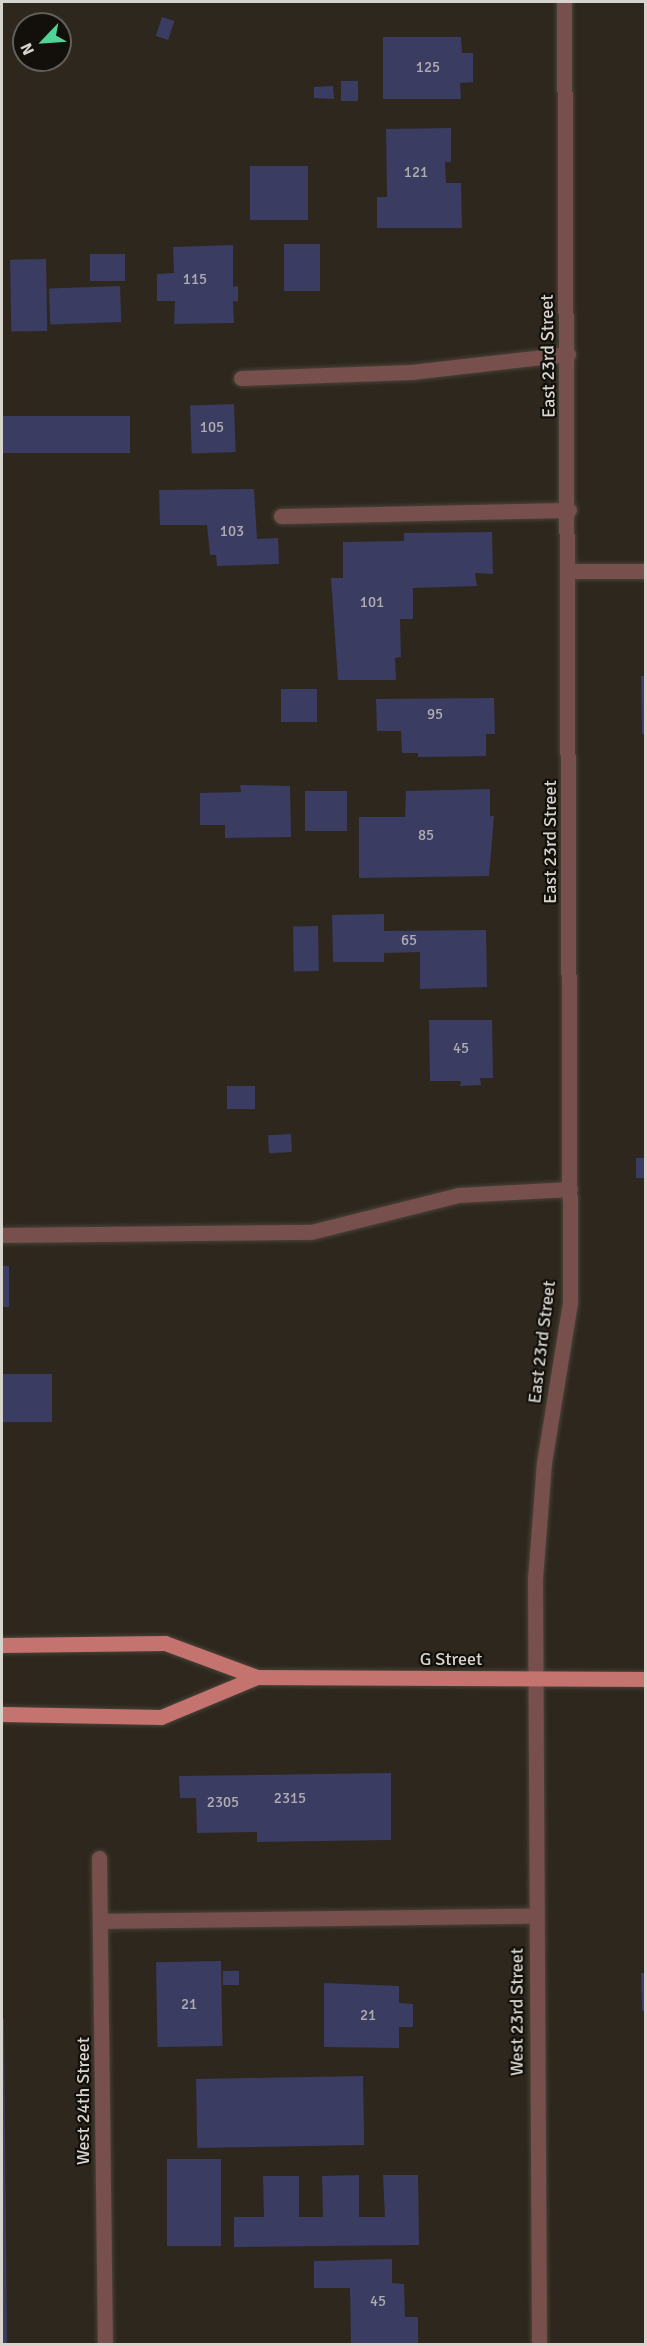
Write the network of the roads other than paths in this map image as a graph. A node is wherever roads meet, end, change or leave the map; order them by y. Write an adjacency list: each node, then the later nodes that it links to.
1 (564, 2): 2 (street, East 23rd Street)
2 (568, 354): 3 (street); 4 (street, East 23rd Street)
3 (241, 378)
4 (569, 510): 5 (street); 6 (street, East 23rd Street)
5 (281, 516)
6 (569, 571): 7 (street); 8 (street, East 23rd Street)
7 (645, 571)
8 (570, 1189): 9 (street); 13 (street, East 23rd Street)
9 (2, 1235)
10 (2, 1645): 11 (main road, G Street)
11 (257, 1677): 13 (main road, G Street); 14 (main road, G Street)
12 (645, 1678): 13 (main road, G Street)
13 (536, 1679): 16 (street, West 23rd Street)
14 (2, 1714)
15 (99, 1858): 17 (street, West 24th Street)
16 (536, 1916): 17 (street); 19 (street, West 23rd Street)
17 (101, 1921): 18 (street, West 24th Street)
18 (105, 2344)
19 (539, 2344)

